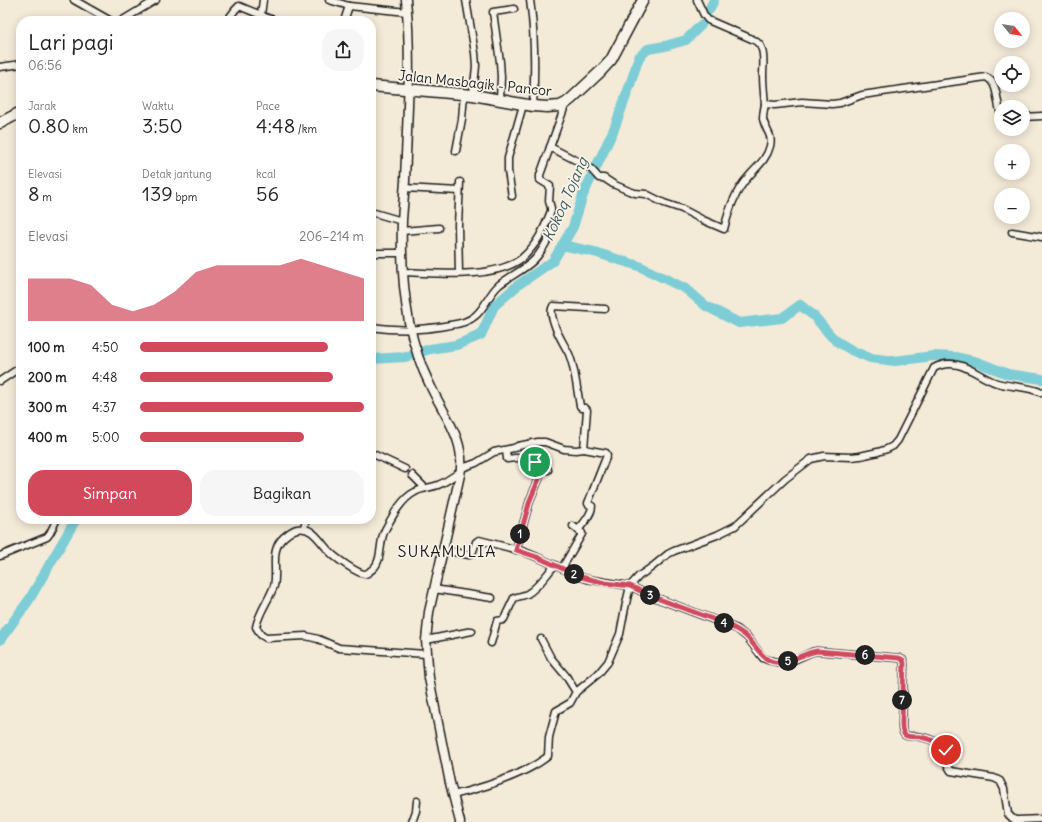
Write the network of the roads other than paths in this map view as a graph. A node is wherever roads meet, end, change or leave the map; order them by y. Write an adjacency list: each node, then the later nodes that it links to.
1 (74, 0): 14 (street)
2 (156, 0): 15 (street)
3 (263, 0): 13 (street)
4 (329, 0): 10 (street)
5 (406, 0): 12 (street)
6 (466, 0): 22 (street)
7 (530, 0): 27 (street)
8 (643, 0): 25 (main road, Jalan Masbagik - Pancor)
9 (697, 0): 26 (street)
10 (347, 4): 12 (street); 17 (street)
11 (514, 9): 23 (street)
12 (407, 12): 21 (street)
13 (261, 15): 16 (street)
14 (101, 16)
15 (130, 16)
16 (230, 16)
17 (345, 16)
18 (16, 65): 19 (street)
19 (0, 67)
20 (376, 86): 21 (main road, Jalan Masbagik - Pancor)
21 (409, 89): 22 (main road, Jalan Masbagik - Pancor); 35 (street)
22 (469, 95): 23 (main road, Jalan Masbagik - Pancor); 33 (street)
23 (500, 100): 27 (main road, Jalan Masbagik - Pancor)
24 (998, 100): 26 (street)
25 (566, 103): 27 (main road, Jalan Masbagik - Pancor); 32 (street)
26 (765, 104): 32 (street)
27 (528, 105): 37 (street)
28 (1042, 116): 30 (street)
29 (16, 117): 31 (main road)
30 (1030, 117)
31 (0, 123)
32 (550, 147): 48 (street)
33 (456, 151)
34 (460, 182): 36 (street)
35 (404, 188): 36 (street); 39 (street)
36 (459, 191): 48 (street)
37 (512, 196)
38 (376, 213): 39 (street)
39 (402, 221): 42 (street)
40 (438, 228): 42 (street)
41 (553, 229): 51 (street)
42 (402, 231): 46 (street)
43 (1012, 232): 44 (street)
44 (1042, 237)
45 (376, 253): 46 (street)
46 (402, 253): 47 (street)
47 (403, 272): 48 (street); 51 (street)
48 (459, 273)
49 (604, 309): 55 (street)
50 (376, 328): 51 (street)
51 (411, 330): 59 (street)
52 (16, 370): 53 (street)
53 (0, 381)
54 (1042, 393): 70 (street)
55 (584, 448): 56 (street); 69 (street)
56 (506, 450): 59 (street); 66 (street)
57 (376, 454): 58 (street)
58 (405, 469)
59 (461, 469): 61 (street); 65 (street)
60 (412, 475): 61 (street)
61 (425, 488): 64 (street)
62 (54, 524): 67 (street)
63 (305, 524): 64 (street)
64 (304, 528): 77 (street)
65 (444, 550): 66 (street); 71 (street)
66 (516, 550): 68 (street)
67 (0, 556)
68 (554, 565): 69 (street); 76 (street)
69 (562, 568): 70 (street)
70 (630, 586): 78 (street); 81 (street)
71 (434, 589): 72 (street); 75 (street)
72 (492, 598)
73 (472, 631): 75 (street)
74 (541, 639): 78 (street)
75 (426, 640): 77 (street)
76 (491, 643)
77 (426, 654): 79 (street)
78 (576, 692): 79 (street)
79 (453, 795): 83 (street)
80 (417, 801): 82 (street)
81 (1042, 819)
82 (412, 822)
83 (460, 822)

